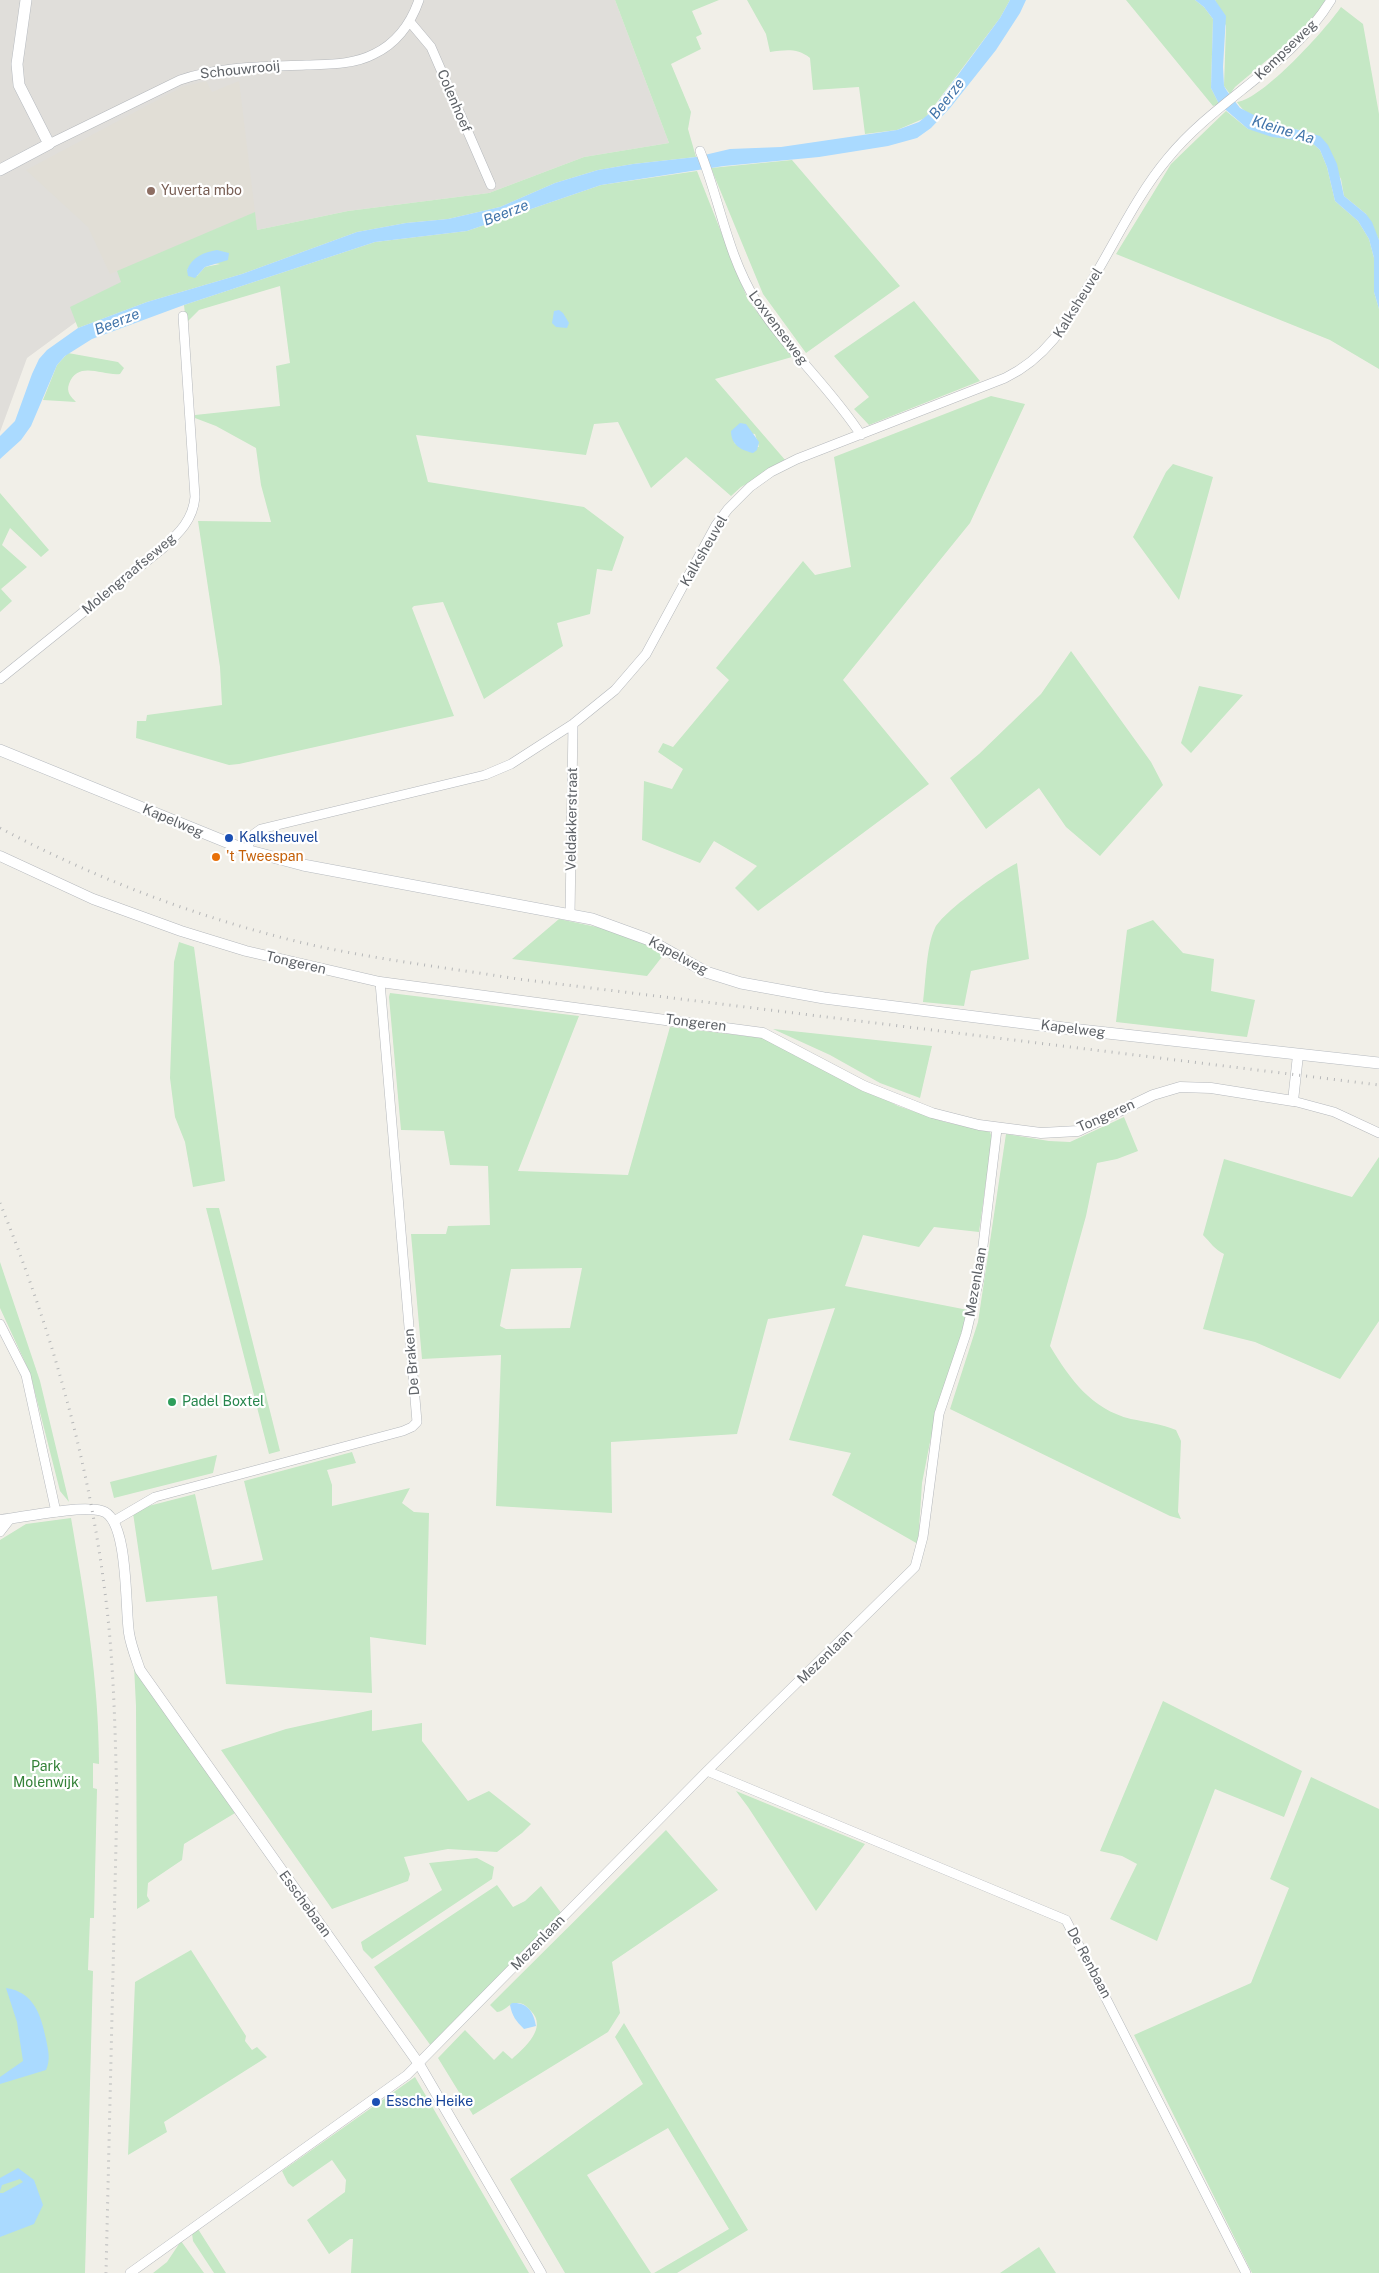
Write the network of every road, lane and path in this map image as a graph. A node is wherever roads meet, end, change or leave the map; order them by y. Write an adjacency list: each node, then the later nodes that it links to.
1 (26, 0): 6 (main road)
2 (419, 0): 4 (street, Schouwrooij)
3 (1331, 0): 5 (street, Kempseweg)
4 (410, 22): 6 (street, Schouwrooij); 9 (street, Colenhoef)
5 (1236, 96): 11 (street, Kalksheuvel)
6 (48, 144): 8 (main road)
7 (701, 153): 11 (street, Loxvenseweg)
8 (0, 170)
9 (491, 185)
10 (183, 316): 12 (street, Molengraafseweg)
11 (861, 435): 13 (street, Kalksheuvel)
12 (0, 679)
13 (573, 724): 15 (street, Kalksheuvel); 17 (street, Veldakkerstraat)
14 (0, 750): 15 (main road, Kapelweg)
15 (246, 850): 17 (main road, Kapelweg)
16 (0, 856): 18 (street, Tongeren)
17 (570, 915): 19 (main road, Kapelweg)
18 (380, 982): 22 (street, Tongeren); 27 (street, De Braken)
19 (1298, 1055): 20 (main road, Kapelweg); 21 (street)
20 (1379, 1064)
21 (1293, 1101): 22 (street, Tongeren); 23 (street, Tongeren)
22 (997, 1129): 29 (street, Mezenlaan)
23 (1379, 1133)
24 (1, 1329): 25 (street)
25 (56, 1512): 26 (street); 27 (street)
26 (5, 1520): 28 (street)
27 (114, 1521): 30 (street, Esschebaan)
28 (0, 1532)
29 (707, 1771): 30 (street, Mezenlaan); 33 (street, De Renbaan)
30 (419, 2064): 31 (street); 32 (street, Esschebaan)
31 (130, 2273)
32 (541, 2273)
33 (1246, 2273)

